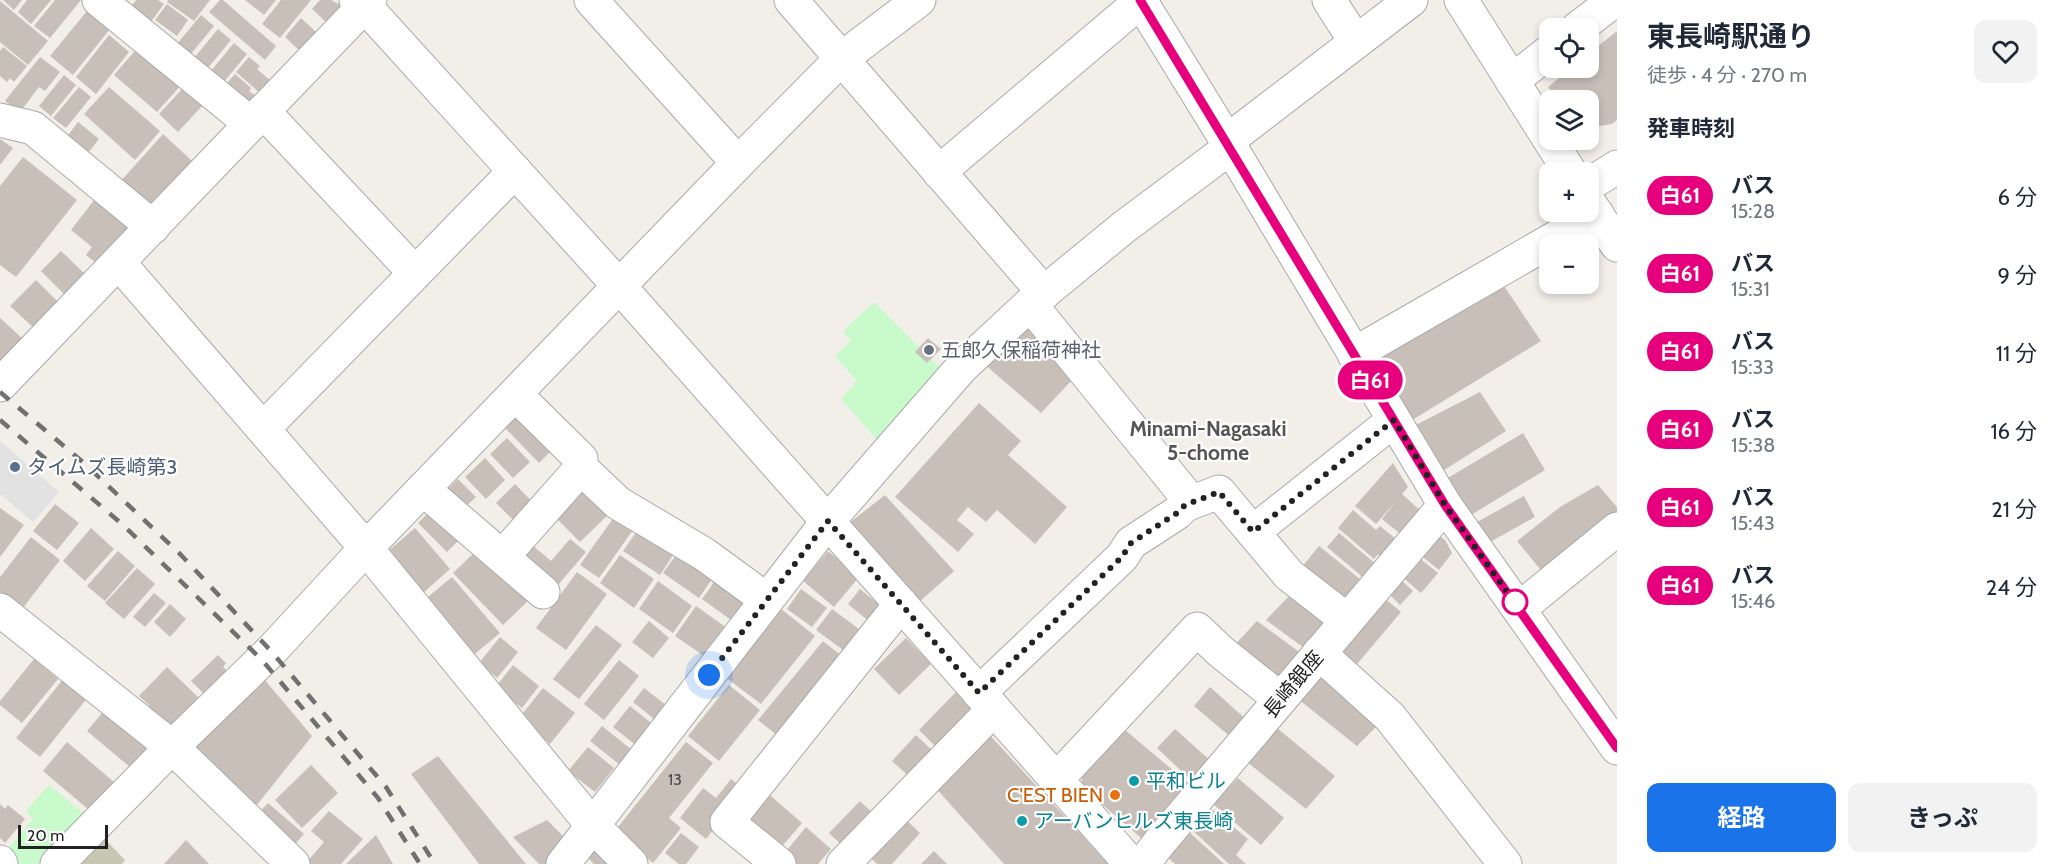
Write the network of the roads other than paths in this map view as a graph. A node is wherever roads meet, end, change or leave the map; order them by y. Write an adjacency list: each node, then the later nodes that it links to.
1 (591, 0): 20 (street)
2 (791, 0): 13 (street)
3 (918, 0): 13 (street)
4 (1329, 0): 12 (street)
5 (1411, 0): 12 (street)
6 (1461, 0): 15 (street)
7 (1615, 0): 11 (street)
8 (1141, 1): 18 (street); 23 (street)
9 (363, 2): 16 (street); 22 (street)
10 (112, 4): 16 (street)
11 (1591, 18)
12 (1356, 42): 18 (street)
13 (841, 59): 20 (street); 23 (street)
14 (1539, 60): 15 (street)
15 (1512, 81): 19 (street)
16 (257, 118): 27 (street); 30 (street)
17 (0, 120): 27 (street)
18 (1229, 144): 32 (street); 33 (street)
19 (1564, 162)
20 (738, 163): 31 (street)
21 (1617, 167): 24 (street)
22 (515, 171): 30 (street); 31 (street)
23 (939, 172): 32 (street)
24 (1599, 190)
25 (1599, 214): 28 (street)
26 (1557, 222): 33 (street)
27 (153, 227): 29 (street)
28 (1617, 245)
29 (119, 262): 34 (street); 37 (street)
30 (415, 273): 37 (street)
31 (620, 287): 35 (street); 42 (street)
32 (1037, 299): 40 (street); 42 (street)
33 (1354, 354): 36 (street)
34 (0, 385)
35 (516, 395): 38 (street); 39 (street)
36 (1394, 420): 41 (street); 44 (street)
37 (264, 429): 45 (street)
38 (581, 468): 46 (street); 48 (street)
39 (423, 489): 45 (street); 46 (street)
40 (1185, 505): 44 (street); 55 (street)
41 (1445, 505): 50 (street); 52 (street, 長崎銀座)
42 (828, 521): 48 (street); 49 (street)
43 (1617, 529): 50 (street)
44 (1253, 532): 52 (street)
45 (366, 548): 56 (street); 59 (street)
46 (502, 556): 47 (street)
47 (543, 592)
48 (767, 600): 59 (street)
49 (901, 604): 55 (street); 65 (street)
50 (1519, 609): 57 (street)
51 (0, 610): 56 (street)
52 (1347, 620): 53 (street, 長崎銀座)
53 (1319, 653): 54 (street, 長崎銀座); 60 (street)
54 (1280, 699): 58 (street); 68 (street, 長崎銀座)
55 (986, 701): 58 (street); 66 (street)
56 (172, 747): 61 (street); 62 (street)
57 (1617, 748)
58 (1056, 780): 67 (street)
59 (593, 826): 63 (street); 64 (street)
60 (1494, 860)
61 (57, 864)
62 (293, 864)
63 (562, 864)
64 (631, 864)
65 (779, 864)
66 (843, 864)
67 (1131, 864)
68 (1143, 864)

